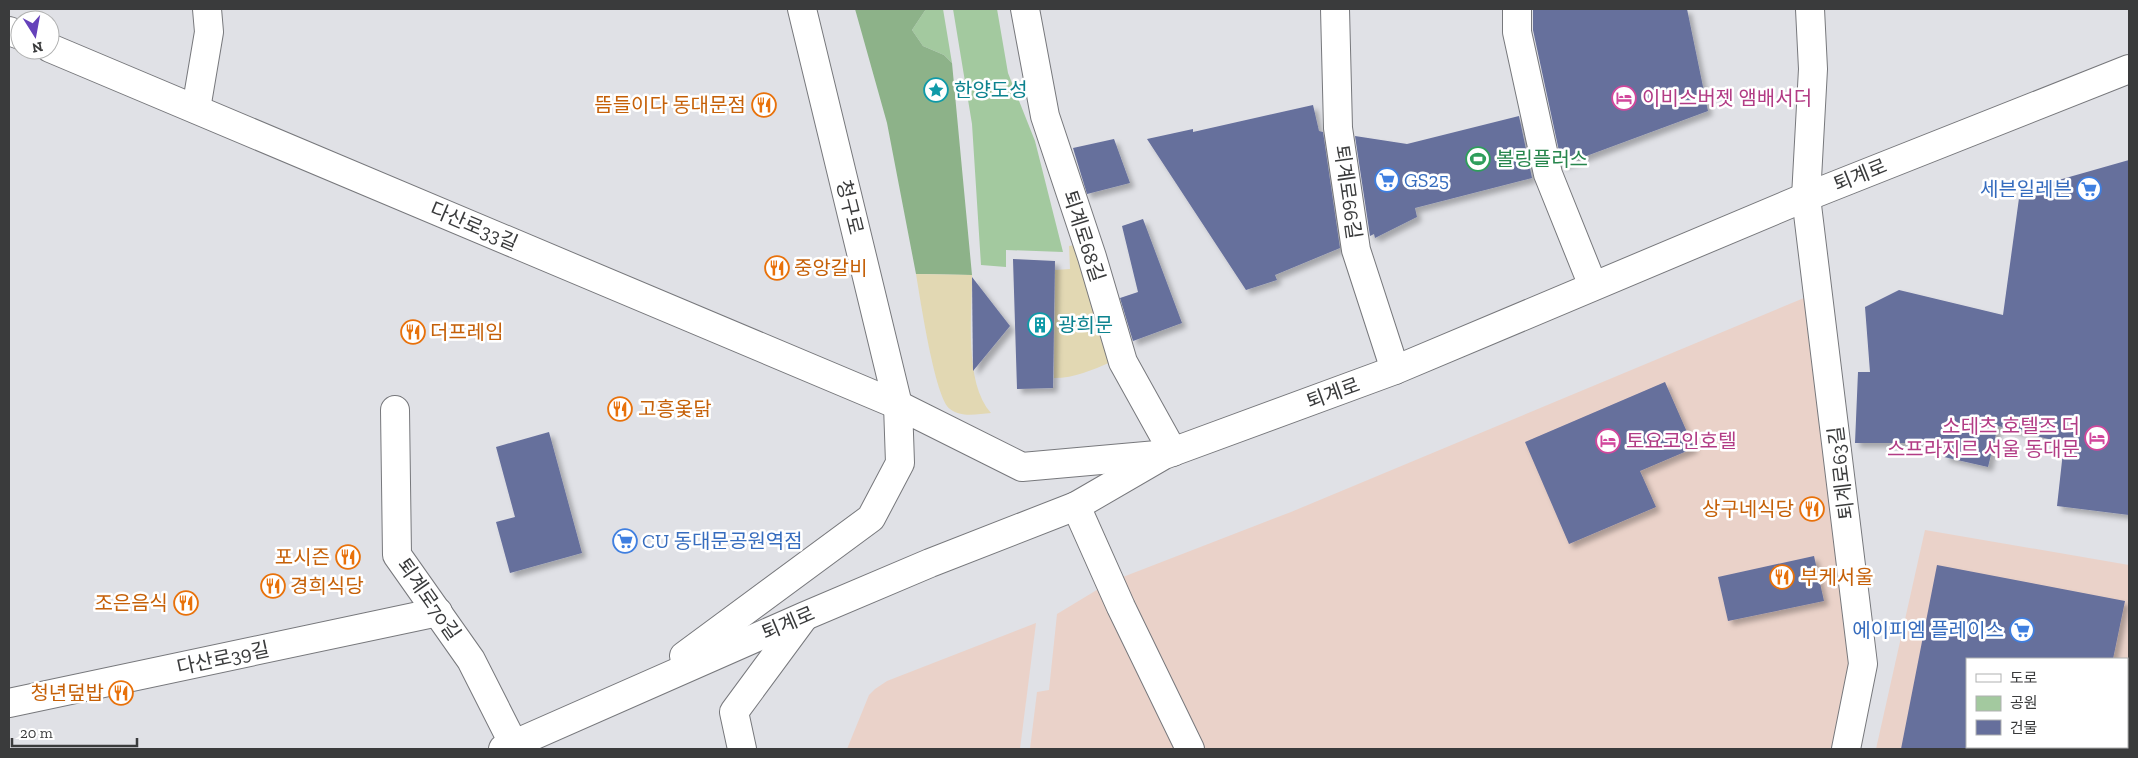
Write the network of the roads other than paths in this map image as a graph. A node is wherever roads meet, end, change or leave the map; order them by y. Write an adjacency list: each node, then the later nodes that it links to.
1 (207, 9): 9 (street)
2 (802, 9): 13 (street, 청구로)
3 (1024, 9): 15 (street, 퇴계로68길)
4 (1336, 9): 12 (street, 퇴계로66길)
5 (1516, 9): 11 (street)
6 (1810, 9): 10 (street, 퇴계로63길)
7 (60, 52): 9 (street, 다산로33길)
8 (2125, 71): 10 (street, 퇴계로)
9 (196, 109): 13 (street, 다산로33길)
10 (1806, 197): 11 (street, 퇴계로); 24 (street, 퇴계로63길)
11 (1593, 286): 12 (street, 퇴계로)
12 (1395, 370): 15 (street, 퇴계로)
13 (898, 405): 15 (street, 다산로33길); 19 (street, 청구로)
14 (396, 410): 17 (street, 퇴계로70길)
15 (1169, 453): 16 (street, 퇴계로)
16 (1076, 506): 18 (street, 퇴계로); 23 (street)
17 (438, 612): 20 (street, 다산로39길); 21 (street, 퇴계로70길)
18 (805, 616): 19 (street, 퇴계로); 22 (street)
19 (642, 687): 21 (street, 퇴계로)
20 (9, 703)
21 (509, 747)
22 (742, 749)
23 (1190, 749)
24 (1846, 749)

